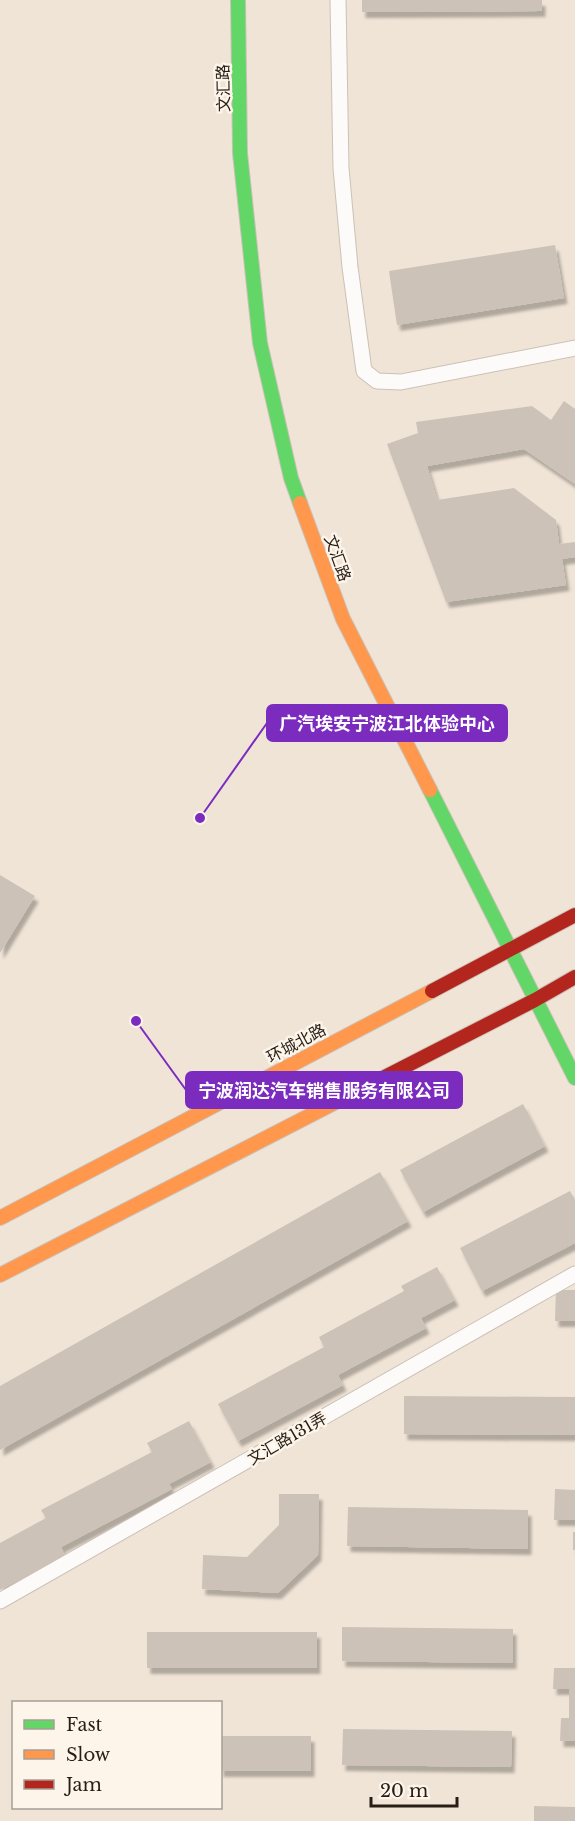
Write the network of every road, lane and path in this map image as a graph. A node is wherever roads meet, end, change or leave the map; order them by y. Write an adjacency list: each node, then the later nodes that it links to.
1 (238, 0): 5 (main road, 文汇路)
2 (338, 0): 3 (lane)
3 (575, 348)
4 (575, 915): 5 (main road, 环城北路)
5 (510, 949): 7 (main road, 文汇路); 9 (main road, 环城北路)
6 (575, 977): 7 (main road)
7 (535, 1000): 8 (main road, 文汇路); 11 (main road)
8 (575, 1078)
9 (0, 1218)
10 (575, 1274): 12 (lane, 文汇路131弄)
11 (0, 1275)
12 (0, 1601)

